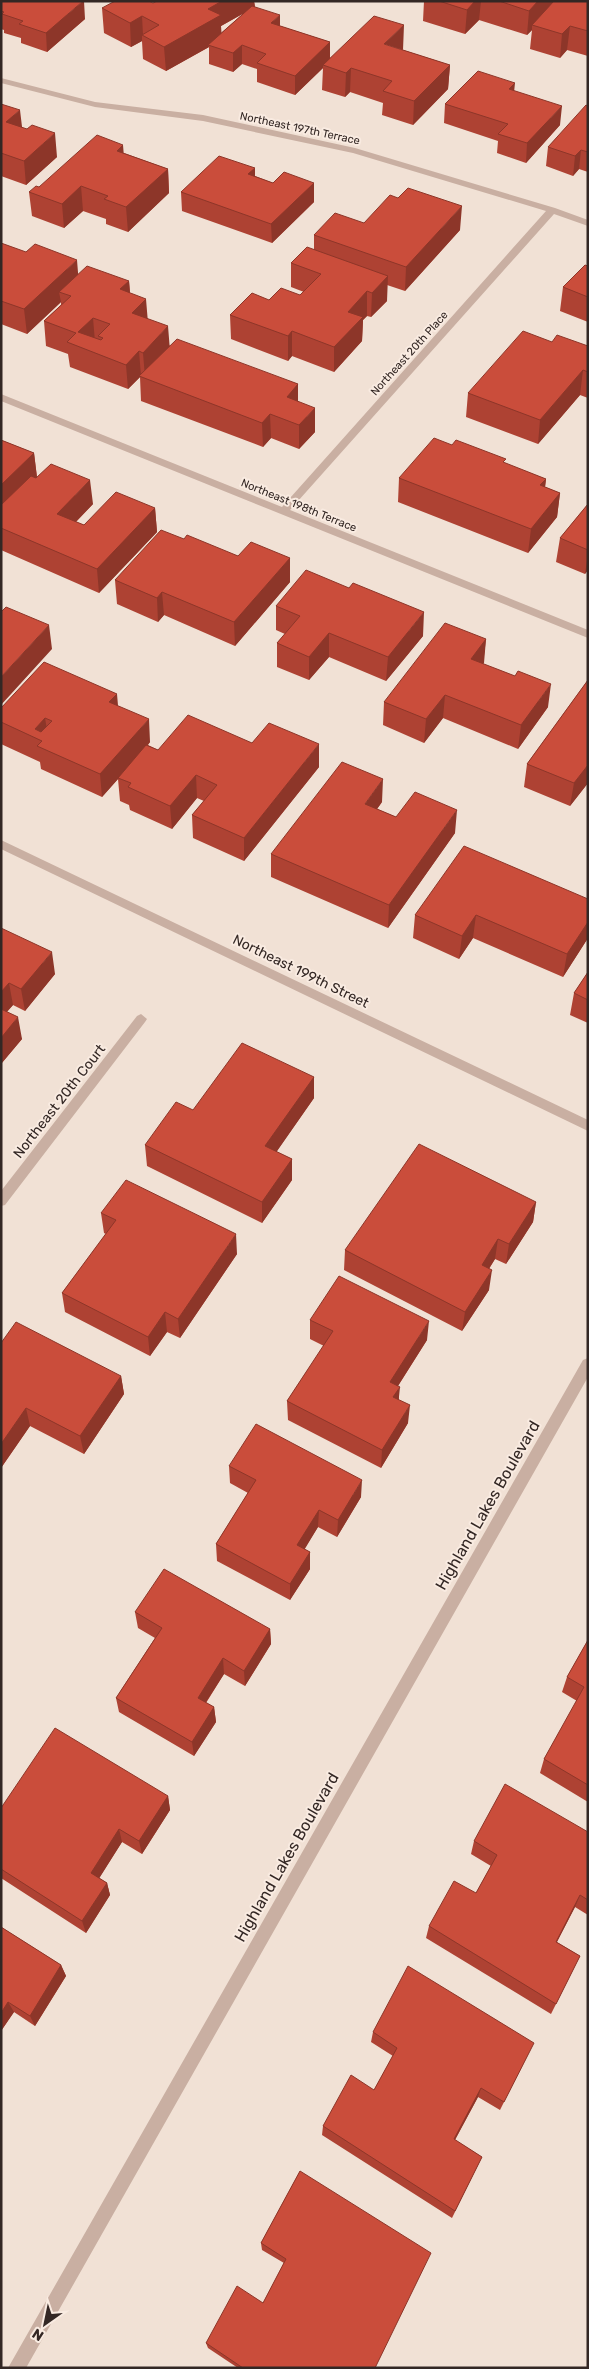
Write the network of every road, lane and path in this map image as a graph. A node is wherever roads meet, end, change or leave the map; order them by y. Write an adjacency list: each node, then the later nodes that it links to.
1 (1, 80): 2 (street, Northeast 197th Terrace)
2 (552, 210): 3 (street, Northeast 197th Terrace); 5 (street, Northeast 20th Place)
3 (588, 223)
4 (1, 397): 5 (street, Northeast 198th Terrace)
5 (282, 512): 6 (street, Northeast 198th Terrace)
6 (588, 634)
7 (1, 844): 9 (street, Northeast 199th Street)
8 (141, 1019): 10 (street, Northeast 20th Court)
9 (588, 1126)
10 (1, 1201)
11 (588, 1364): 12 (street, Highland Lakes Boulevard)
12 (16, 2368)

